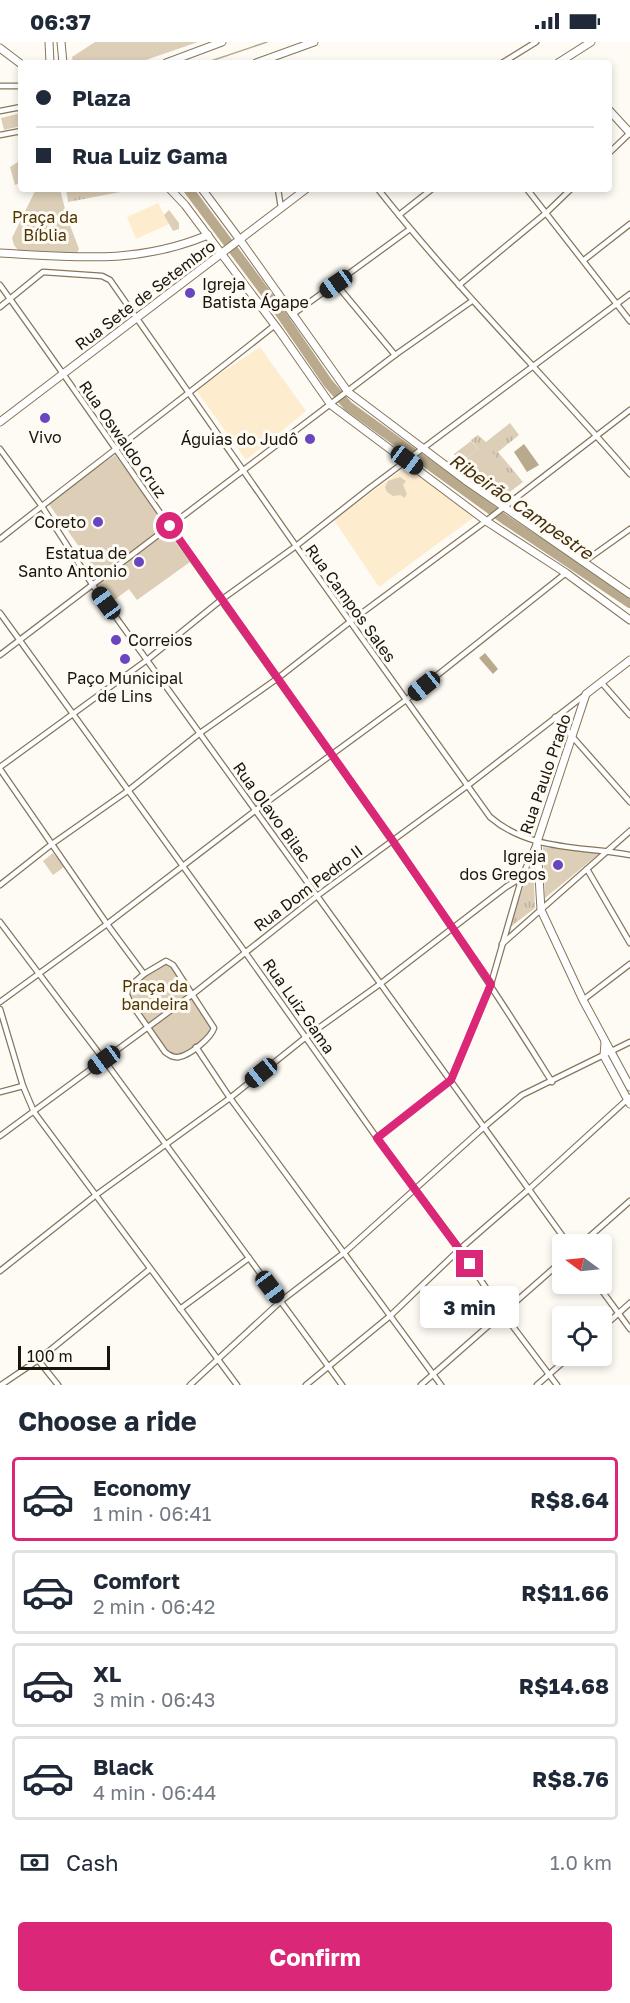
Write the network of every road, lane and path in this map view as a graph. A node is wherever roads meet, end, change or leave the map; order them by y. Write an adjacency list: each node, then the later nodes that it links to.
1 (49, 42): 8 (street)
2 (61, 42): 9 (street)
3 (222, 42): 10 (street)
4 (314, 42): 11 (street)
5 (536, 42): 12 (street)
6 (591, 42): 13 (street)
7 (0, 48): 14 (street)
8 (50, 60)
9 (63, 60)
10 (174, 60)
11 (264, 60)
12 (507, 60)
13 (567, 60)
14 (18, 62)
15 (0, 86): 16 (street)
16 (18, 86)
17 (18, 108): 18 (street)
18 (0, 111)
19 (612, 113): 21 (street)
20 (18, 131): 22 (street)
21 (630, 133): 23 (street)
22 (0, 134)
23 (612, 150)
24 (173, 192): 37 (street)
25 (204, 192): 38 (street)
26 (278, 192): 32 (street)
27 (302, 192): 32 (street, Rua Sete de Setembro)
28 (380, 192): 34 (street)
29 (428, 192): 34 (street)
30 (529, 192): 33 (street)
31 (568, 192): 33 (street)
32 (281, 208): 38 (street, Rua Sete de Setembro)
33 (546, 213): 41 (street); 44 (street)
34 (399, 215): 36 (street)
35 (630, 224): 41 (street)
36 (410, 229): 42 (street); 44 (street)
37 (208, 235): 39 (street); 40 (street)
38 (239, 241): 39 (street, Rua Sete de Setembro); 50 (street)
39 (224, 252): 51 (street, Rua Sete de Setembro); 53 (street)
40 (0, 253)
41 (584, 260): 48 (street)
42 (336, 284): 50 (street); 54 (street)
43 (0, 285): 46 (street, Rua Oswaldo Cruz)
44 (459, 285): 47 (street)
45 (630, 294): 48 (street)
46 (10, 299): 49 (street); 51 (street, Rua Campos Sales); 56 (street, Rua Oswaldo Cruz)
47 (472, 301): 54 (street); 55 (street)
48 (616, 304): 52 (street); 55 (street)
49 (0, 307)
50 (292, 315): 57 (street)
51 (136, 318): 56 (street, Rua Sete de Setembro); 58 (street, Rua Campos Sales)
52 (630, 321)
53 (275, 325): 58 (street); 59 (street)
54 (395, 355): 57 (street)
55 (533, 367): 62 (street); 64 (street)
56 (63, 375): 61 (street, Rua Sete de Setembro); 65 (street, Rua Oswaldo Cruz)
57 (346, 393): 59 (street); 64 (street)
58 (189, 394): 65 (street); 67 (street, Rua Campos Sales)
59 (333, 403): 66 (street); 67 (street)
60 (630, 410): 62 (street)
61 (0, 422)
62 (596, 435): 68 (street); 70 (street)
63 (0, 450): 69 (street, Rua Olavo Bilac)
64 (422, 450): 66 (street); 70 (street)
65 (115, 451): 69 (street); 72 (street, Rua Oswaldo Cruz)
66 (409, 459): 71 (street); 75 (street)
67 (244, 471): 72 (street); 75 (street, Rua Campos Sales)
68 (630, 474)
69 (41, 505): 74 (street); 78 (street, Rua Olavo Bilac)
70 (502, 508): 71 (street); 76 (street)
71 (488, 520): 77 (street); 83 (street)
72 (170, 526): 78 (street); 80 (street, Rua Oswaldo Cruz)
73 (630, 529): 76 (street)
74 (0, 539)
75 (296, 546): 80 (street); 83 (street, Rua Campos Sales)
76 (585, 561): 79 (street)
77 (567, 573): 82 (street); 91 (street)
78 (92, 584): 84 (street); 86 (street, Rua Olavo Bilac)
79 (630, 594)
80 (221, 600): 86 (street); 88 (street, Rua Oswaldo Cruz)
81 (0, 613): 84 (street, Rua Luiz Gama)
82 (630, 620)
83 (351, 621): 88 (street); 91 (street, Rua Campos Sales)
84 (18, 641): 85 (street); 92 (street, Rua Luiz Gama)
85 (0, 655)
86 (147, 660): 92 (street); 95 (street, Rua Olavo Bilac)
87 (630, 660): 89 (street, Rua Dom Pedro II)
88 (278, 678): 95 (street); 97 (street, Rua Oswaldo Cruz)
89 (601, 682): 90 (street, Rua Dom Pedro II); 93 (street)
90 (586, 693): 94 (street, Rua Dom Pedro II); 96 (street, Rua Paulo Prado)
91 (406, 700): 97 (street); 99 (street, Rua Campos Sales)
92 (73, 715): 98 (street); 100 (street, Rua Luiz Gama)
93 (630, 715)
94 (555, 717): 96 (street); 99 (street, Rua Dom Pedro II)
95 (200, 733): 100 (street); 102 (street, Rua Olavo Bilac)
96 (573, 738): 101 (street); 105 (street, Rua Paulo Prado)
97 (331, 755): 102 (street); 104 (street, Rua Oswaldo Cruz)
98 (0, 768): 106 (street)
99 (467, 786): 104 (street, Rua Dom Pedro II); 105 (street, Rua Campos Sales)
100 (129, 790): 106 (street); 109 (street, Rua Luiz Gama)
101 (630, 802)
102 (256, 810): 109 (street); 113 (street, Rua Olavo Bilac)
103 (630, 831): 107 (street)
104 (393, 841): 113 (street, Rua Dom Pedro II); 117 (street, Rua Oswaldo Cruz)
105 (537, 842): 107 (street, Rua Campos Sales); 111 (street, Rua Paulo Prado); 114 (street)
106 (52, 844): 112 (street); 116 (street)
107 (608, 850): 108 (street, Rua Campos Sales); 110 (street)
108 (630, 855)
109 (182, 865): 116 (street); 120 (street, Rua Luiz Gama)
110 (587, 869): 114 (street); 118 (street)
111 (522, 877): 117 (street); 119 (street, Rua Paulo Prado)
112 (0, 885)
113 (317, 896): 120 (street, Rua Dom Pedro II); 124 (street, Rua Olavo Bilac)
114 (541, 910): 119 (street); 127 (street)
115 (0, 922): 122 (street)
116 (107, 924): 122 (street); 123 (street)
117 (453, 927): 124 (street); 125 (street, Rua Oswaldo Cruz)
118 (630, 943)
119 (501, 945): 125 (street, Rua Paulo Prado)
120 (245, 952): 126 (street, Rua Dom Pedro II); 131 (street, Rua Luiz Gama)
121 (630, 964): 127 (street)
122 (40, 974): 128 (street); 137 (street)
123 (144, 974): 126 (street); 130 (street)
124 (380, 984): 131 (street); 138 (street, Rua Olavo Bilac)
125 (491, 984): 138 (street, Rua Paulo Prado); 139 (street, Rua Oswaldo Cruz)
126 (194, 994): 130 (street, Rua Dom Pedro II); 134 (street)
127 (583, 1000): 132 (street)
128 (0, 1002)
129 (0, 1009): 140 (street)
130 (148, 1028): 134 (street); 137 (street, Rua Dom Pedro II)
131 (306, 1037): 143 (street); 148 (street, Rua Luiz Gama)
132 (605, 1042): 135 (street); 136 (street)
133 (630, 1042): 135 (street)
134 (196, 1047): 143 (street)
135 (612, 1052): 136 (street); 141 (street)
136 (604, 1056): 139 (street); 144 (street)
137 (104, 1060): 145 (street, Rua Dom Pedro II); 149 (street)
138 (451, 1080): 146 (street, Rua Olavo Bilac); 148 (street, Rua Paulo Prado)
139 (552, 1082): 146 (street)
140 (23, 1086): 142 (street); 145 (street)
141 (630, 1087)
142 (0, 1092)
143 (230, 1098): 149 (street); 157 (street)
144 (629, 1100): 151 (street)
145 (34, 1112): 147 (street, Rua Dom Pedro II); 152 (street)
146 (484, 1127): 150 (street); 151 (street, Rua Olavo Bilac)
147 (0, 1136)
148 (377, 1138): 150 (street, Rua Luiz Gama)
149 (166, 1145): 152 (street); 158 (street)
150 (414, 1189): 156 (street, Rua Luiz Gama); 157 (street)
151 (528, 1190): 154 (street, Rua Olavo Bilac); 156 (street)
152 (96, 1195): 159 (street); 161 (street)
153 (630, 1202): 155 (street)
154 (561, 1234)
155 (593, 1234)
156 (460, 1249): 166 (street, Rua Luiz Gama); 168 (street)
157 (345, 1252): 163 (street); 168 (street)
158 (249, 1258): 163 (street); 165 (street)
159 (150, 1269): 165 (street); 172 (street)
160 (552, 1270): 166 (street)
161 (0, 1271)
162 (604, 1294): 167 (street)
163 (281, 1301): 171 (street); 173 (street)
164 (630, 1303): 167 (street)
165 (180, 1309): 171 (street)
166 (502, 1312): 175 (street); 176 (street, Rua Luiz Gama)
167 (618, 1313): 169 (street); 170 (street)
168 (390, 1316): 173 (street); 175 (street)
169 (612, 1319)
170 (630, 1329)
171 (218, 1358): 179 (street); 180 (street)
172 (38, 1360): 177 (street); 178 (street)
173 (328, 1366): 181 (street); 182 (street)
174 (559, 1366): 176 (street)
175 (433, 1374): 183 (street); 184 (street)
176 (549, 1375): 185 (street); 186 (street, Rua Luiz Gama)
177 (1, 1385)
178 (58, 1385)
179 (190, 1385)
180 (237, 1385)
181 (306, 1385)
182 (342, 1385)
183 (421, 1385)
184 (441, 1385)
185 (537, 1385)
186 (557, 1385)

